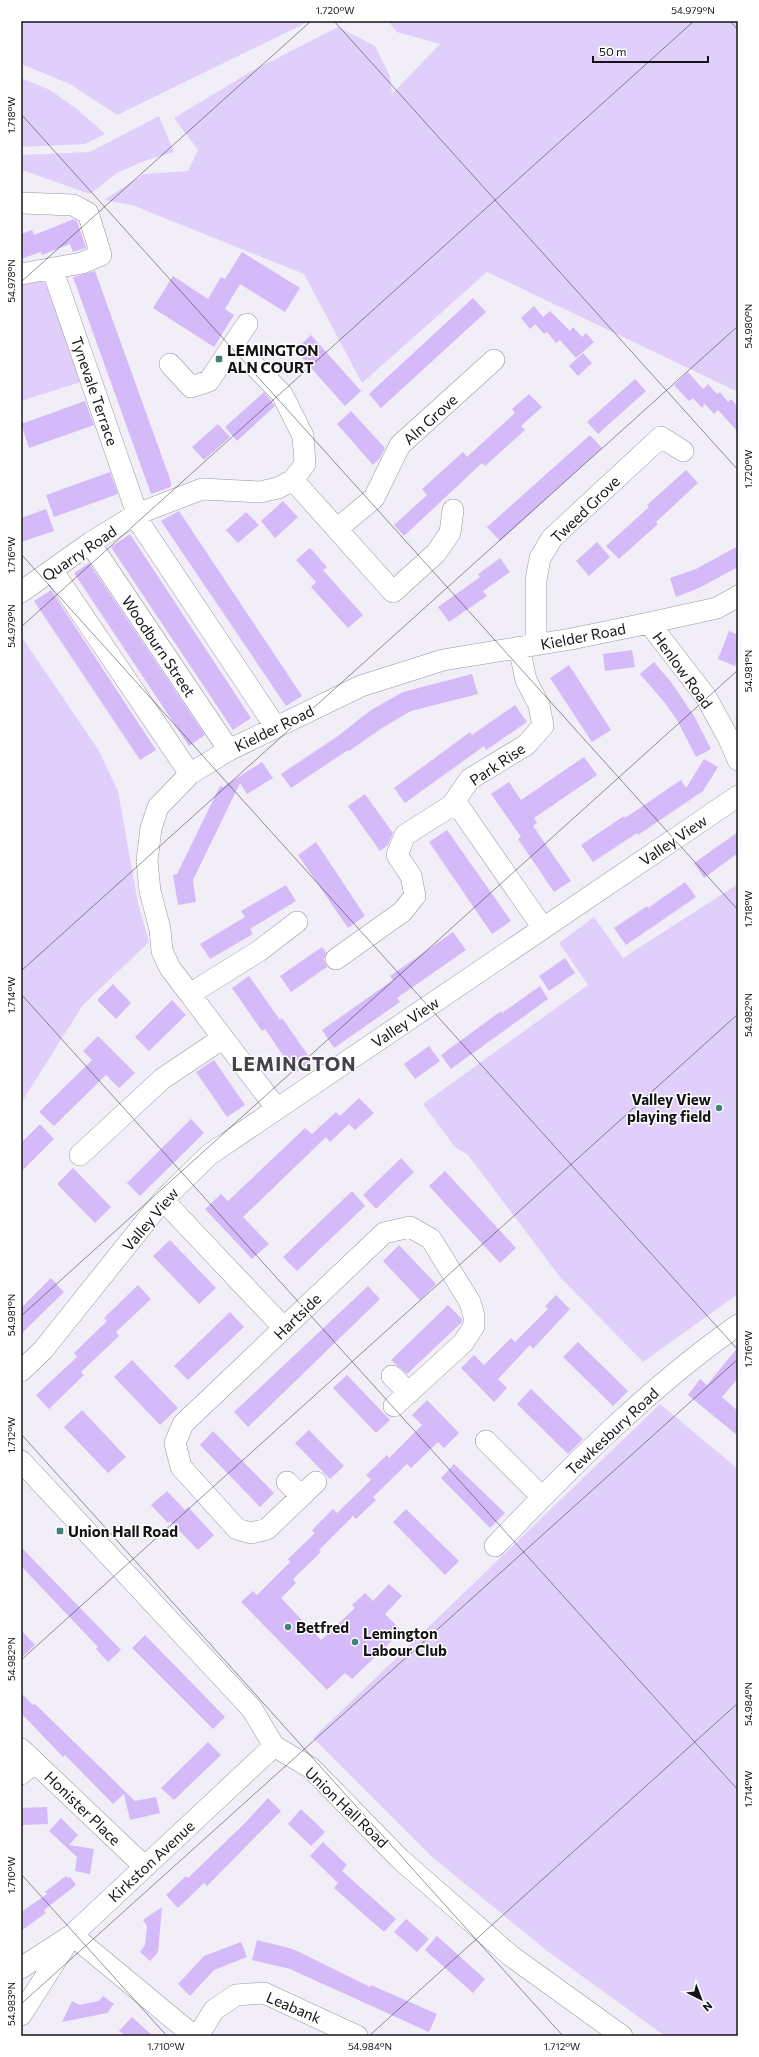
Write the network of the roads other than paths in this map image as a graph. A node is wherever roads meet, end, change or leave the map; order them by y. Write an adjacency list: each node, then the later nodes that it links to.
1 (21, 203): 2 (street)
2 (52, 268): 3 (street); 11 (street, Tynevale Terrace)
3 (21, 274)
4 (247, 324): 5 (street)
5 (234, 345): 7 (street); 9 (street)
6 (494, 360): 12 (street, Aln Grove)
7 (170, 364)
8 (683, 451): 18 (street, Tweed Grove)
9 (293, 480): 11 (street); 12 (street)
10 (453, 510): 12 (street)
11 (137, 514): 13 (street, Quarry Road); 19 (street, Tynevale Terrace)
12 (337, 529)
13 (90, 543): 14 (street, Quarry Road); 20 (street, Woodburn Street)
14 (52, 570): 15 (street, Quarry Road); 22 (street)
15 (21, 592)
16 (738, 596): 17 (street, Kielder Road)
17 (648, 623): 18 (street, Kielder Road); 21 (street, Henlow Road)
18 (527, 646): 19 (street, Kielder Road); 24 (street, Park Rise)
19 (275, 726): 20 (street, Kielder Road)
20 (229, 750): 22 (street, Kielder Road)
21 (738, 760)
22 (190, 774): 28 (street, Kielder Road)
23 (738, 796): 26 (street, Valley View)
24 (455, 801): 26 (street); 27 (street, Park Rise)
25 (297, 922): 28 (street)
26 (543, 928): 30 (street, Valley View)
27 (336, 959)
28 (190, 994): 29 (street, Kielder Road)
29 (223, 1038): 30 (street, Kielder Road); 31 (street)
30 (277, 1110): 32 (street, Valley View)
31 (80, 1155)
32 (163, 1200): 34 (street); 35 (street, Valley View)
33 (738, 1326): 40 (street, Tewkesbury Road)
34 (284, 1328): 36 (street, Hartside); 39 (street, Hartside)
35 (21, 1371)
36 (392, 1376)
37 (486, 1441): 40 (street)
38 (21, 1461): 42 (street, Union Hall Road)
39 (316, 1482)
40 (542, 1497): 41 (street, Tewkesbury Road)
41 (495, 1546)
42 (274, 1746): 44 (street, Kirkston Avenue); 51 (street, Union Hall Road)
43 (26, 1762): 44 (street, Honister Place)
44 (145, 1867): 45 (street, Kirkston Avenue)
45 (72, 1935): 46 (street, Kirkston Avenue); 47 (street); 48 (street)
46 (21, 1968)
47 (21, 2015)
48 (194, 2036)
49 (198, 2036): 50 (street, Leabank)
50 (357, 2036)
51 (622, 2036)

